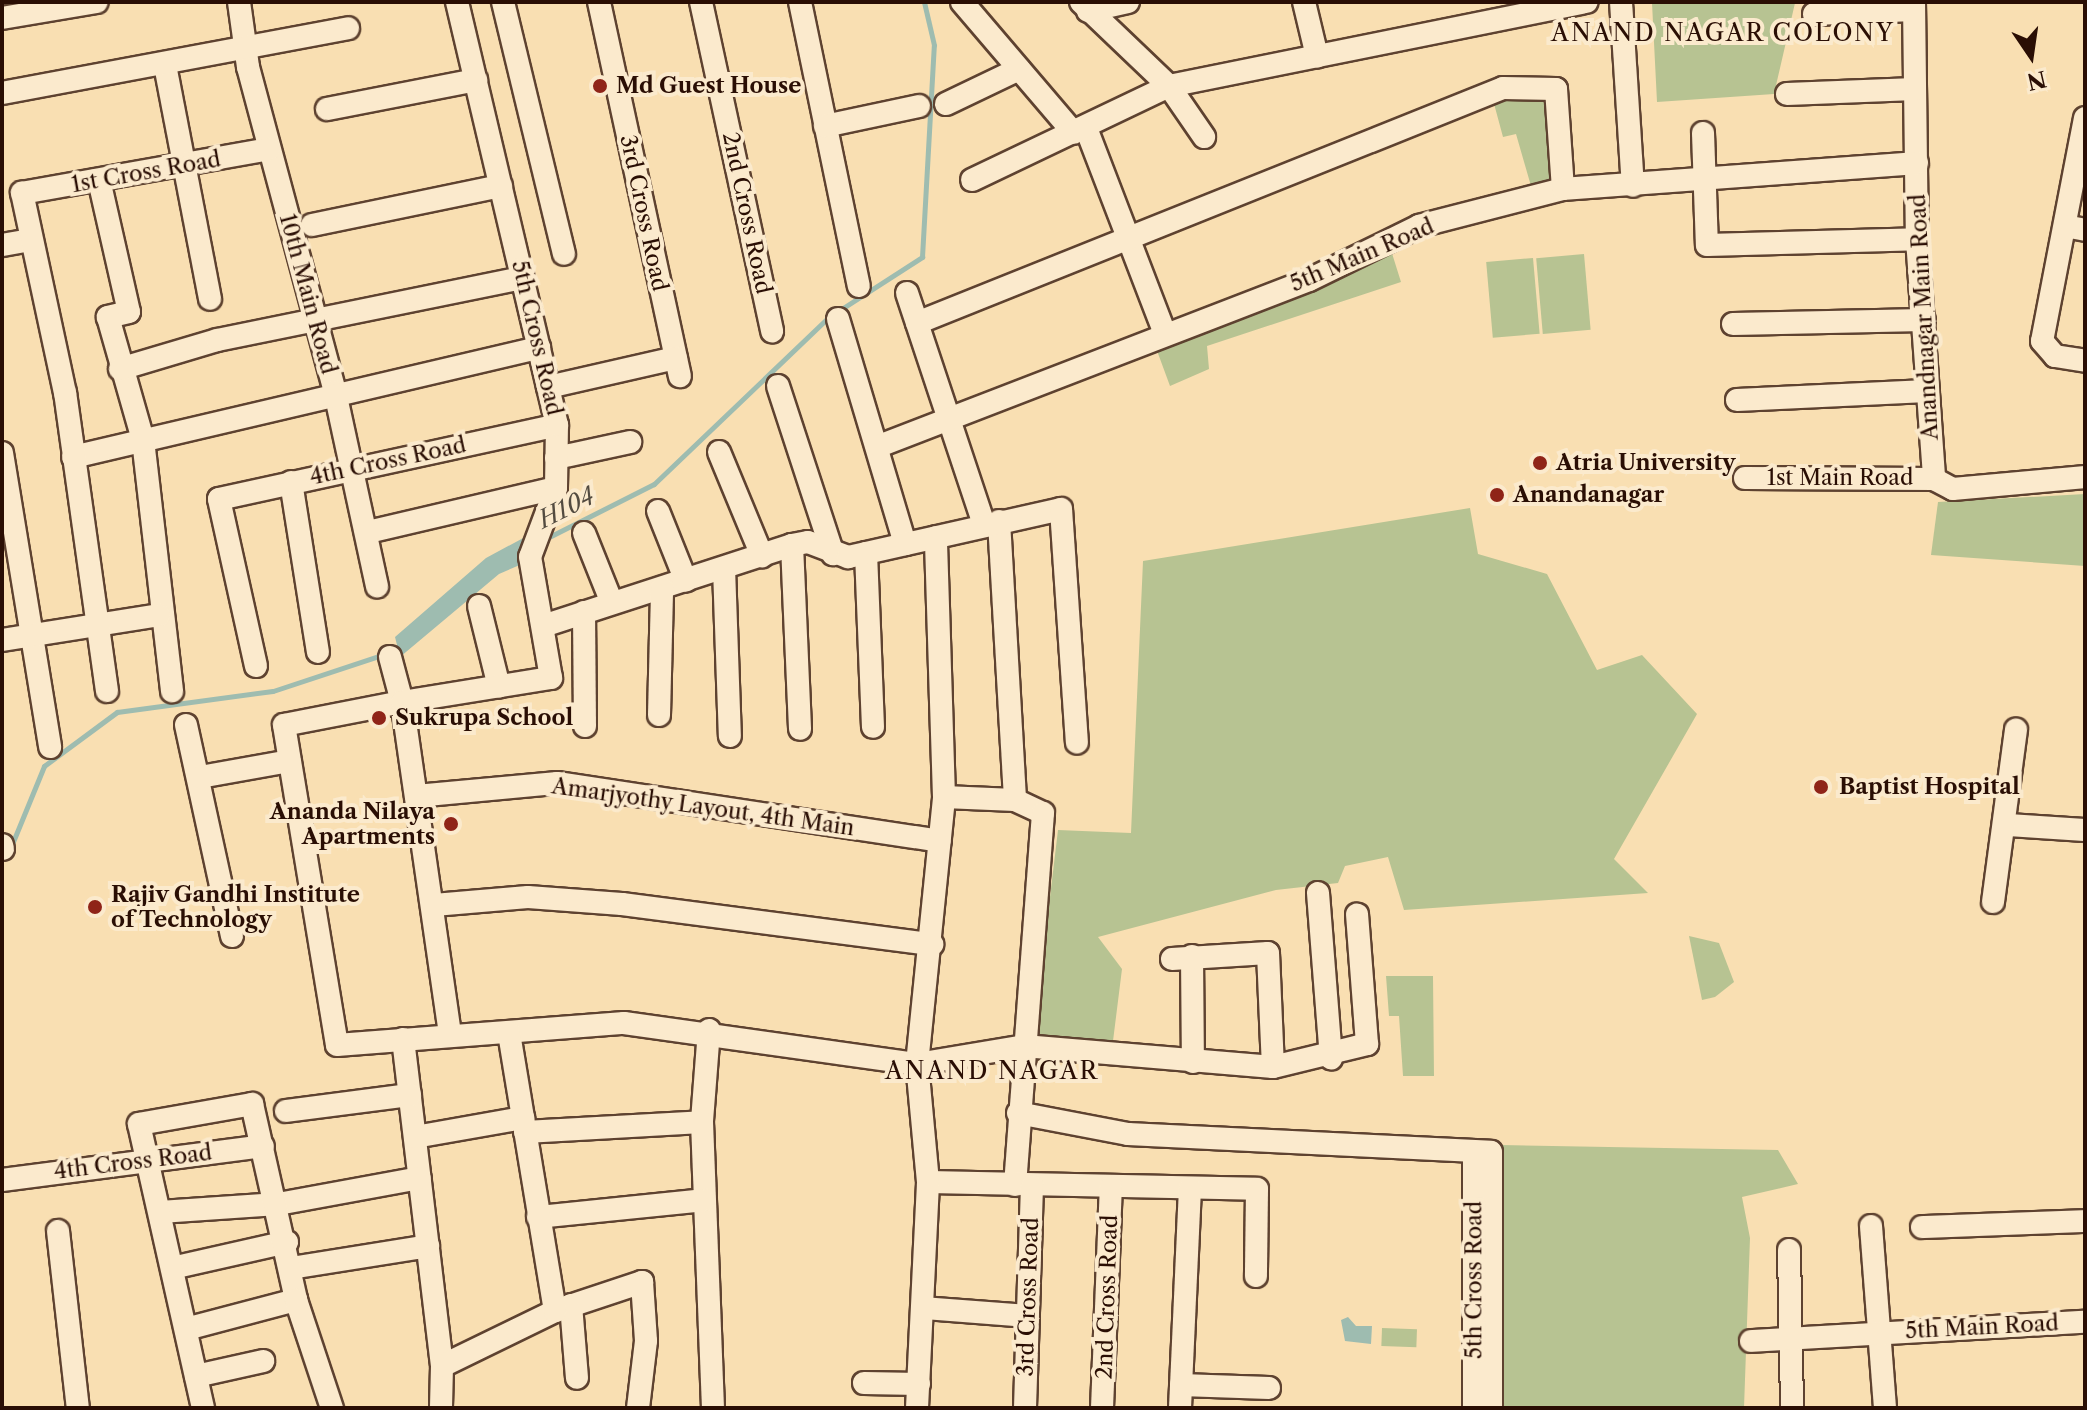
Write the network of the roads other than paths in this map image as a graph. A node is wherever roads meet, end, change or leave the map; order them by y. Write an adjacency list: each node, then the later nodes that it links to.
1 (97, 2): 16 (street)
2 (239, 2): 18 (street, 10th Main Road)
3 (457, 2): 22 (street, 5th Cross Road)
4 (503, 2): 50 (street)
5 (599, 2): 66 (street, 3rd Cross Road)
6 (701, 2): 60 (street, 2nd Cross Road)
7 (800, 2): 31 (street)
8 (962, 2): 21 (street)
9 (1128, 2): 13 (street)
10 (1304, 2): 19 (street)
11 (1587, 2): 19 (street)
12 (1621, 2): 42 (street)
13 (1084, 6): 23 (street)
14 (1914, 6): 15 (street); 24 (street, Anandnagar Main Road)
15 (1814, 14)
16 (2, 18)
17 (348, 28): 18 (street)
18 (245, 52): 20 (street); 35 (street, 10th Main Road)
19 (1317, 56): 23 (street)
20 (165, 65): 25 (street); 37 (street)
21 (1019, 69): 27 (street); 32 (street)
22 (476, 80): 29 (street); 41 (street, 5th Cross Road)
23 (1169, 86): 32 (street); 34 (street)
24 (1915, 89): 26 (street); 36 (street, Anandnagar Main Road)
25 (2, 93)
26 (1787, 94)
27 (946, 104)
28 (919, 106): 31 (street)
29 (327, 109)
30 (2085, 118): 45 (street)
31 (825, 126): 52 (street)
32 (1080, 131): 39 (street); 46 (street)
33 (1703, 133): 40 (street)
34 (1204, 137)
35 (269, 149): 37 (street, 1st Cross Road); 57 (street, 10th Main Road)
36 (1917, 163): 40 (street, 5th Main Road); 47 (street, Anandnagar Main Road)
37 (185, 167): 38 (street, 1st Cross Road); 54 (street)
38 (99, 180): 48 (street, 1st Cross Road); 64 (street)
39 (972, 180)
40 (1704, 181): 42 (street, 5th Main Road); 47 (street)
41 (501, 186): 44 (street); 51 (street, 5th Cross Road)
42 (1633, 186): 43 (street, 5th Main Road)
43 (1563, 189): 46 (street); 61 (street, 5th Main Road)
44 (312, 225)
45 (2075, 228): 63 (street)
46 (1127, 234): 58 (street); 61 (street)
47 (1917, 239): 56 (street, Anandnagar Main Road)
48 (30, 240): 49 (street); 77 (street)
49 (2, 245)
50 (564, 254)
51 (523, 278): 57 (street); 62 (street, 5th Cross Road)
52 (859, 286)
53 (907, 293): 58 (street)
54 (210, 299)
55 (838, 319): 74 (street)
56 (1924, 320): 59 (street); 67 (street, Anandnagar Main Road)
57 (312, 321): 64 (street); 68 (street, 10th Main Road)
58 (917, 323): 70 (street)
59 (1733, 324)
60 (772, 331)
61 (1164, 331): 70 (street, 5th Main Road)
62 (539, 348): 66 (street, 5th Cross Road); 68 (street)
63 (2085, 361)
64 (120, 369): 72 (street)
65 (778, 386): 93 (street)
66 (548, 387): 71 (street, 5th Cross Road)
67 (1927, 391): 69 (street); 82 (street, Anandnagar Main Road)
68 (335, 392): 72 (street); 79 (street, 10th Main Road)
69 (1737, 400)
70 (951, 418): 74 (street, 5th Main Road); 86 (street)
71 (557, 425): 78 (street, 5th Cross Road); 79 (street, 4th Cross Road)
72 (143, 440): 77 (street); 102 (street)
73 (630, 442): 78 (street)
74 (879, 446): 90 (street)
75 (719, 452): 94 (street)
76 (2, 453): 105 (street)
77 (73, 457): 103 (street)
78 (556, 458): 84 (street, 5th Cross Road)
79 (353, 469): 83 (street, 4th Cross Road); 87 (street, 10th Main Road)
80 (2085, 477): 82 (street)
81 (1745, 478): 82 (street, 1st Main Road)
82 (1934, 479)
83 (291, 482): 107 (street); 109 (street, 4th Cross Road)
84 (556, 488): 87 (street); 104 (street, 5th Cross Road)
85 (658, 511): 96 (street)
86 (992, 523): 89 (street); 121 (street); 127 (street)
87 (368, 532): 97 (street, 10th Main Road)
88 (584, 533): 99 (street)
89 (936, 537): 90 (street); 126 (street)
90 (905, 544): 92 (street)
91 (792, 545): 93 (street); 94 (street); 118 (street)
92 (866, 553): 93 (street); 117 (street)
93 (833, 554)
94 (762, 556): 95 (street)
95 (724, 568): 96 (street); 120 (street)
96 (686, 581): 98 (street)
97 (377, 587)
98 (662, 588): 99 (street); 114 (street)
99 (612, 603): 101 (street)
100 (479, 606): 110 (street)
101 (584, 612): 104 (street); 116 (street)
102 (159, 615): 103 (street); 112 (street)
103 (95, 620): 105 (street); 111 (street)
104 (543, 626): 110 (street)
105 (36, 634): 106 (street); 122 (street)
106 (2, 640)
107 (318, 652)
108 (390, 657): 113 (street)
109 (256, 666)
110 (499, 687): 113 (street)
111 (107, 691)
112 (172, 691)
113 (402, 702): 123 (street); 125 (street)
114 (659, 715)
115 (186, 725): 124 (street)
116 (585, 726)
117 (873, 727)
118 (800, 729)
119 (2016, 730): 128 (street)
120 (730, 736)
121 (1077, 742)
122 (50, 747)
123 (290, 761): 124 (street); 140 (street)
124 (200, 777): 135 (street)
125 (416, 796): 130 (street, Amarjyothy Layout, 4th Main); 133 (street)
126 (944, 797): 127 (street); 130 (street)
127 (1015, 800): 141 (street, 3rd Cross Road)
128 (2008, 825): 129 (street); 132 (street)
129 (2085, 830)
130 (940, 841): 136 (street)
131 (1318, 893): 142 (street)
132 (1993, 902)
133 (434, 905): 136 (street); 139 (street)
134 (1357, 914): 142 (street)
135 (232, 936)
136 (932, 944): 144 (street)
137 (709, 1030): 138 (street); 144 (street); 149 (street)
138 (509, 1033): 139 (street); 150 (street)
139 (450, 1034): 140 (street)
140 (403, 1039): 146 (street)
141 (1024, 1046): 143 (street); 144 (street); 148 (street, 3rd Cross Road)
142 (1331, 1058): 145 (street)
143 (1193, 1062): 145 (street); 145 (street)
144 (917, 1064): 156 (street)
145 (1273, 1067)
146 (410, 1095): 147 (street); 151 (street)
147 (286, 1111)
148 (1018, 1113): 157 (street, 3rd Cross Road); 178 (street, 5th Cross Road)
149 (702, 1122): 150 (street); 160 (street)
150 (524, 1125): 151 (street); 163 (street)
151 (415, 1137): 154 (street)
152 (263, 1146): 153 (street, 4th Cross Road); 153 (street); 161 (street)
153 (148, 1160): 155 (street, 4th Cross Road); 162 (street)
154 (420, 1178): 161 (street); 169 (street)
155 (2, 1180)
156 (928, 1182): 157 (street); 176 (street)
157 (1023, 1185): 158 (street); 177 (street, 3rd Cross Road)
158 (1111, 1187): 159 (street); 200 (street, 2nd Cross Road)
159 (1190, 1188): 173 (street); 191 (street)
160 (704, 1200): 163 (street); 197 (street)
161 (278, 1204): 162 (street); 168 (street)
162 (160, 1212): 171 (street)
163 (538, 1217): 175 (street)
164 (2085, 1221): 166 (street)
165 (1871, 1226): 181 (street)
166 (1922, 1227)
167 (58, 1231): 192 (street)
168 (287, 1242): 171 (street); 172 (street)
169 (428, 1246): 172 (street); 185 (street)
170 (1789, 1250): 182 (street)
171 (172, 1268): 180 (street)
172 (291, 1268): 174 (street)
173 (1256, 1276)
174 (296, 1300): 180 (street); 194 (street)
175 (563, 1308): 185 (street); 187 (street); 196 (street)
176 (923, 1308): 177 (street); 189 (street)
177 (1027, 1316): 199 (street, 3rd Cross Road)
178 (1482, 1322): 201 (street, 5th Cross Road); 202 (street, 5th Cross Road)
179 (2085, 1322): 181 (street, 5th Main Road)
180 (186, 1329): 186 (street)
181 (1879, 1332): 182 (street, 5th Main Road); 204 (street)
182 (1795, 1339): 183 (street, 5th Main Road); 203 (street)
183 (1751, 1341)
184 (263, 1361): 186 (street)
185 (442, 1366): 195 (street)
186 (196, 1376): 193 (street)
187 (577, 1378)
188 (864, 1383): 189 (street)
189 (919, 1384): 198 (street)
190 (1269, 1388): 191 (street)
191 (1180, 1397)
192 (78, 1408)
193 (203, 1408)
194 (332, 1408)
195 (441, 1408)
196 (638, 1408)
197 (713, 1408)
198 (917, 1408)
199 (1025, 1408)
200 (1102, 1408)
201 (1474, 1408)
202 (1491, 1408)
203 (1792, 1408)
204 (1885, 1408)

